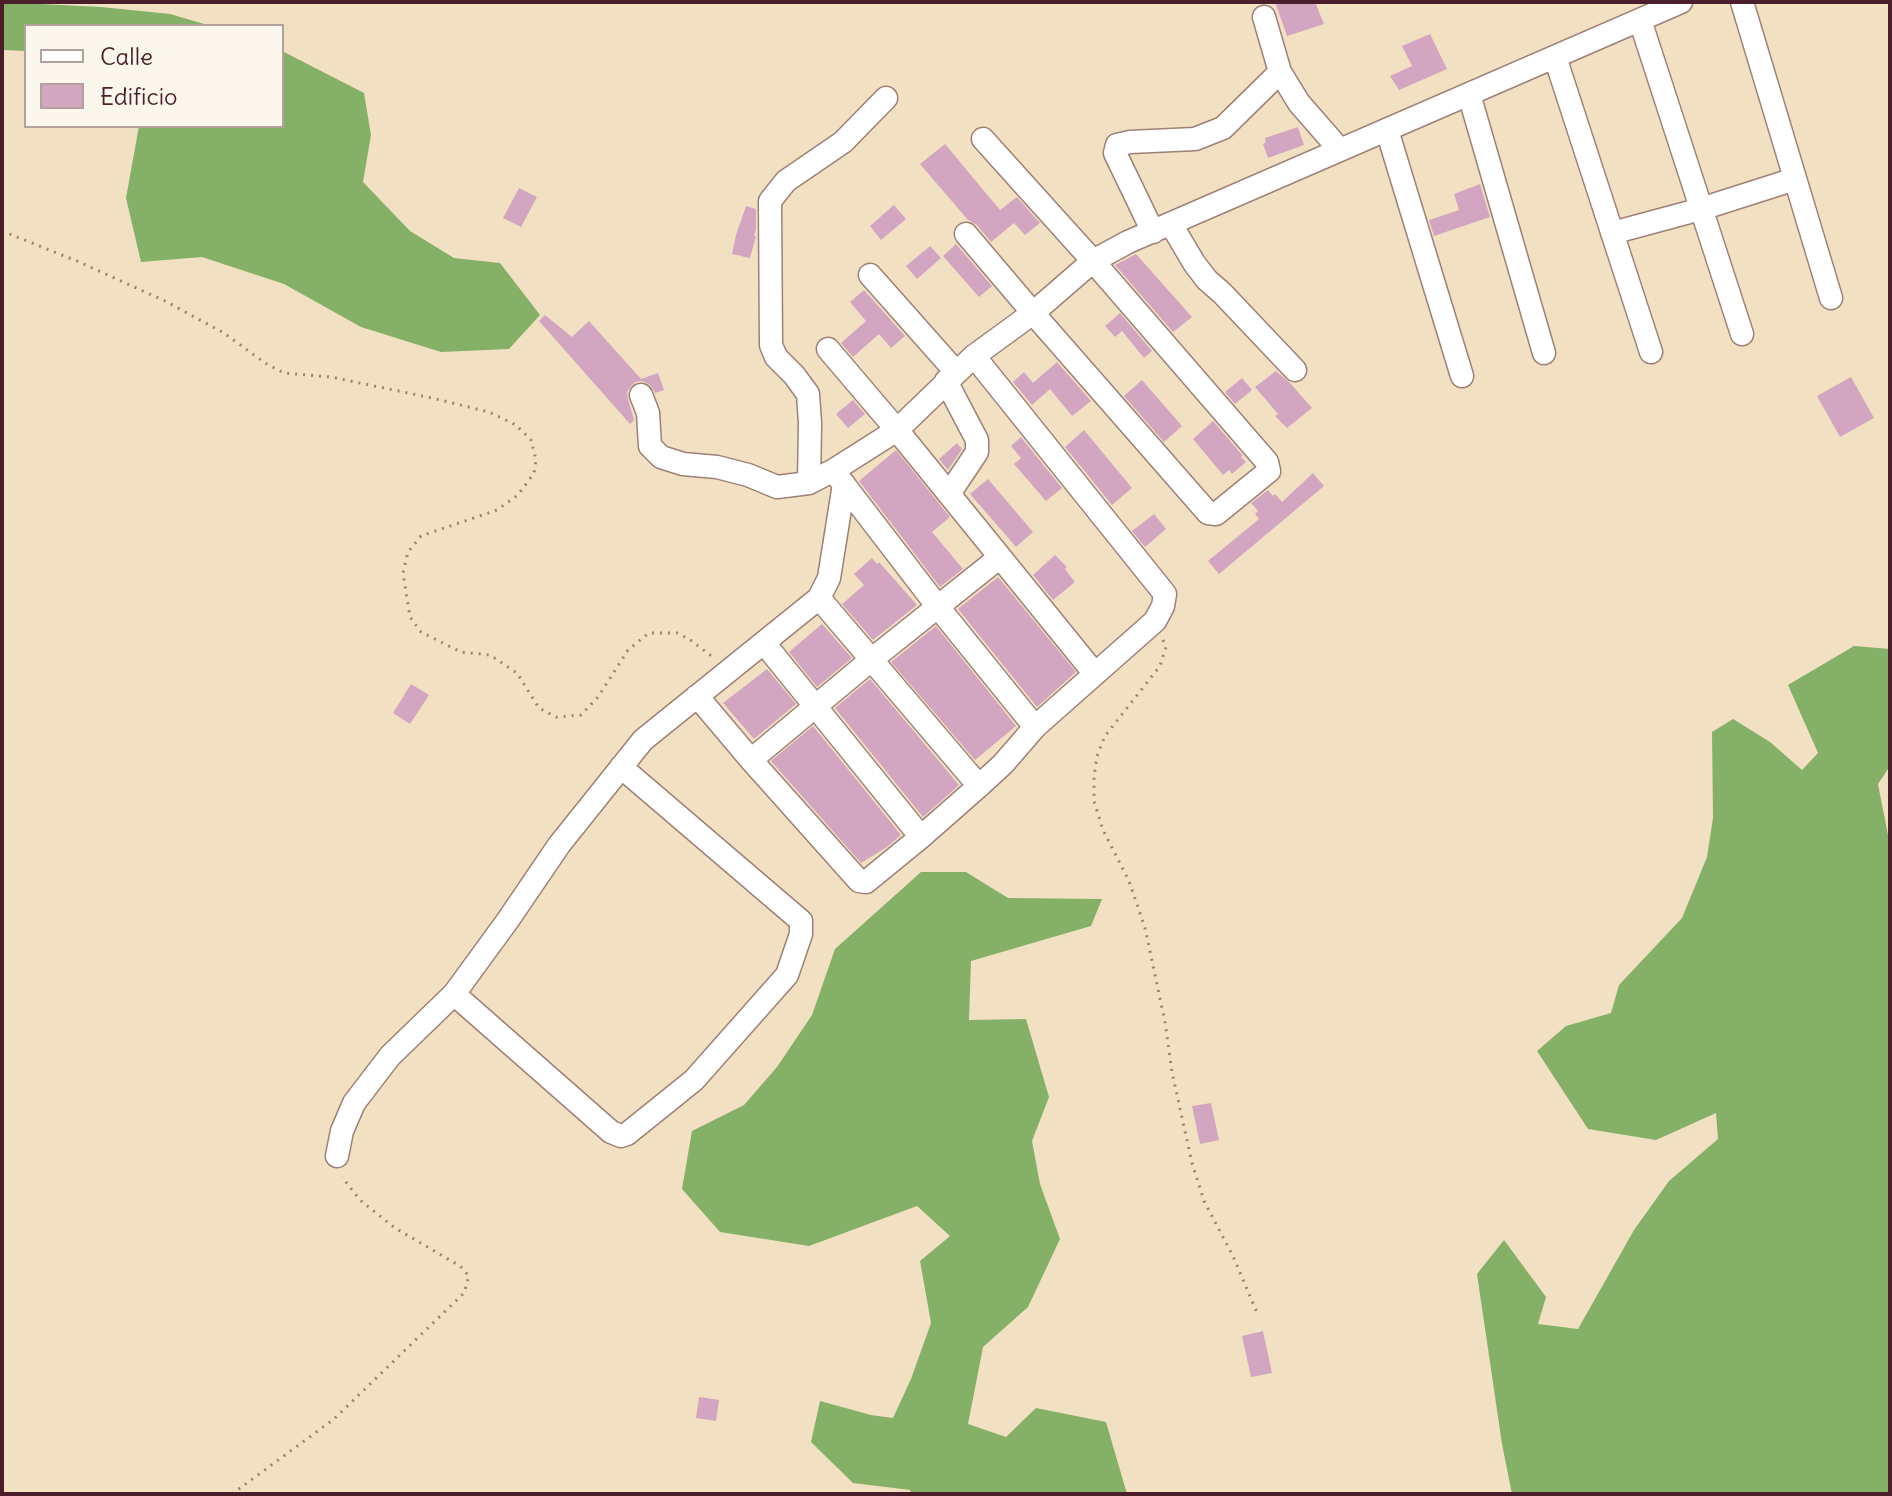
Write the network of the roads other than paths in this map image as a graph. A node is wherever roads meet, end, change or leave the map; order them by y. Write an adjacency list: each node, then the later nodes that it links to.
1 (1681, 2): 4 (street)
2 (1742, 2): 12 (street)
3 (1264, 17): 6 (street)
4 (1640, 20): 5 (street); 13 (street)
5 (1555, 57): 7 (street); 15 (street)
6 (1280, 72): 11 (street); 14 (street)
7 (1469, 94): 9 (street); 24 (street)
8 (886, 98): 32 (street)
9 (1387, 130): 11 (street); 27 (street)
10 (983, 139): 17 (street)
11 (1340, 150): 14 (street)
12 (1795, 179): 13 (street); 19 (street)
13 (1701, 209): 15 (street); 21 (street)
14 (1162, 228): 17 (street); 26 (street)
15 (1612, 233): 23 (street)
16 (966, 234): 20 (street)
17 (1093, 261): 20 (street); 20 (street)
18 (870, 275): 28 (street)
19 (1831, 298)
20 (1033, 313): 25 (street)
21 (1742, 334)
22 (828, 349): 30 (street)
23 (1651, 352)
24 (1544, 353)
25 (974, 356): 28 (street); 39 (street)
26 (1295, 370)
27 (1462, 376)
28 (951, 377): 30 (street); 33 (street)
29 (641, 395): 32 (street)
30 (897, 430): 31 (street); 33 (street)
31 (839, 477): 32 (street); 35 (street); 36 (street)
32 (809, 483)
33 (949, 494): 34 (street)
34 (1000, 557): 36 (street); 39 (street)
35 (819, 598): 37 (street); 38 (street)
36 (938, 607): 38 (street); 42 (street)
37 (764, 643): 40 (street); 41 (street)
38 (871, 660): 41 (street); 45 (street)
39 (1095, 674): 42 (street)
40 (697, 696): 43 (street); 44 (street)
41 (816, 707): 43 (street); 46 (street)
42 (1035, 727): 45 (street)
43 (751, 760): 46 (street)
44 (621, 767): 47 (street); 47 (street)
45 (979, 786): 46 (street)
46 (921, 837)
47 (454, 994): 48 (street)
48 (337, 1156)

